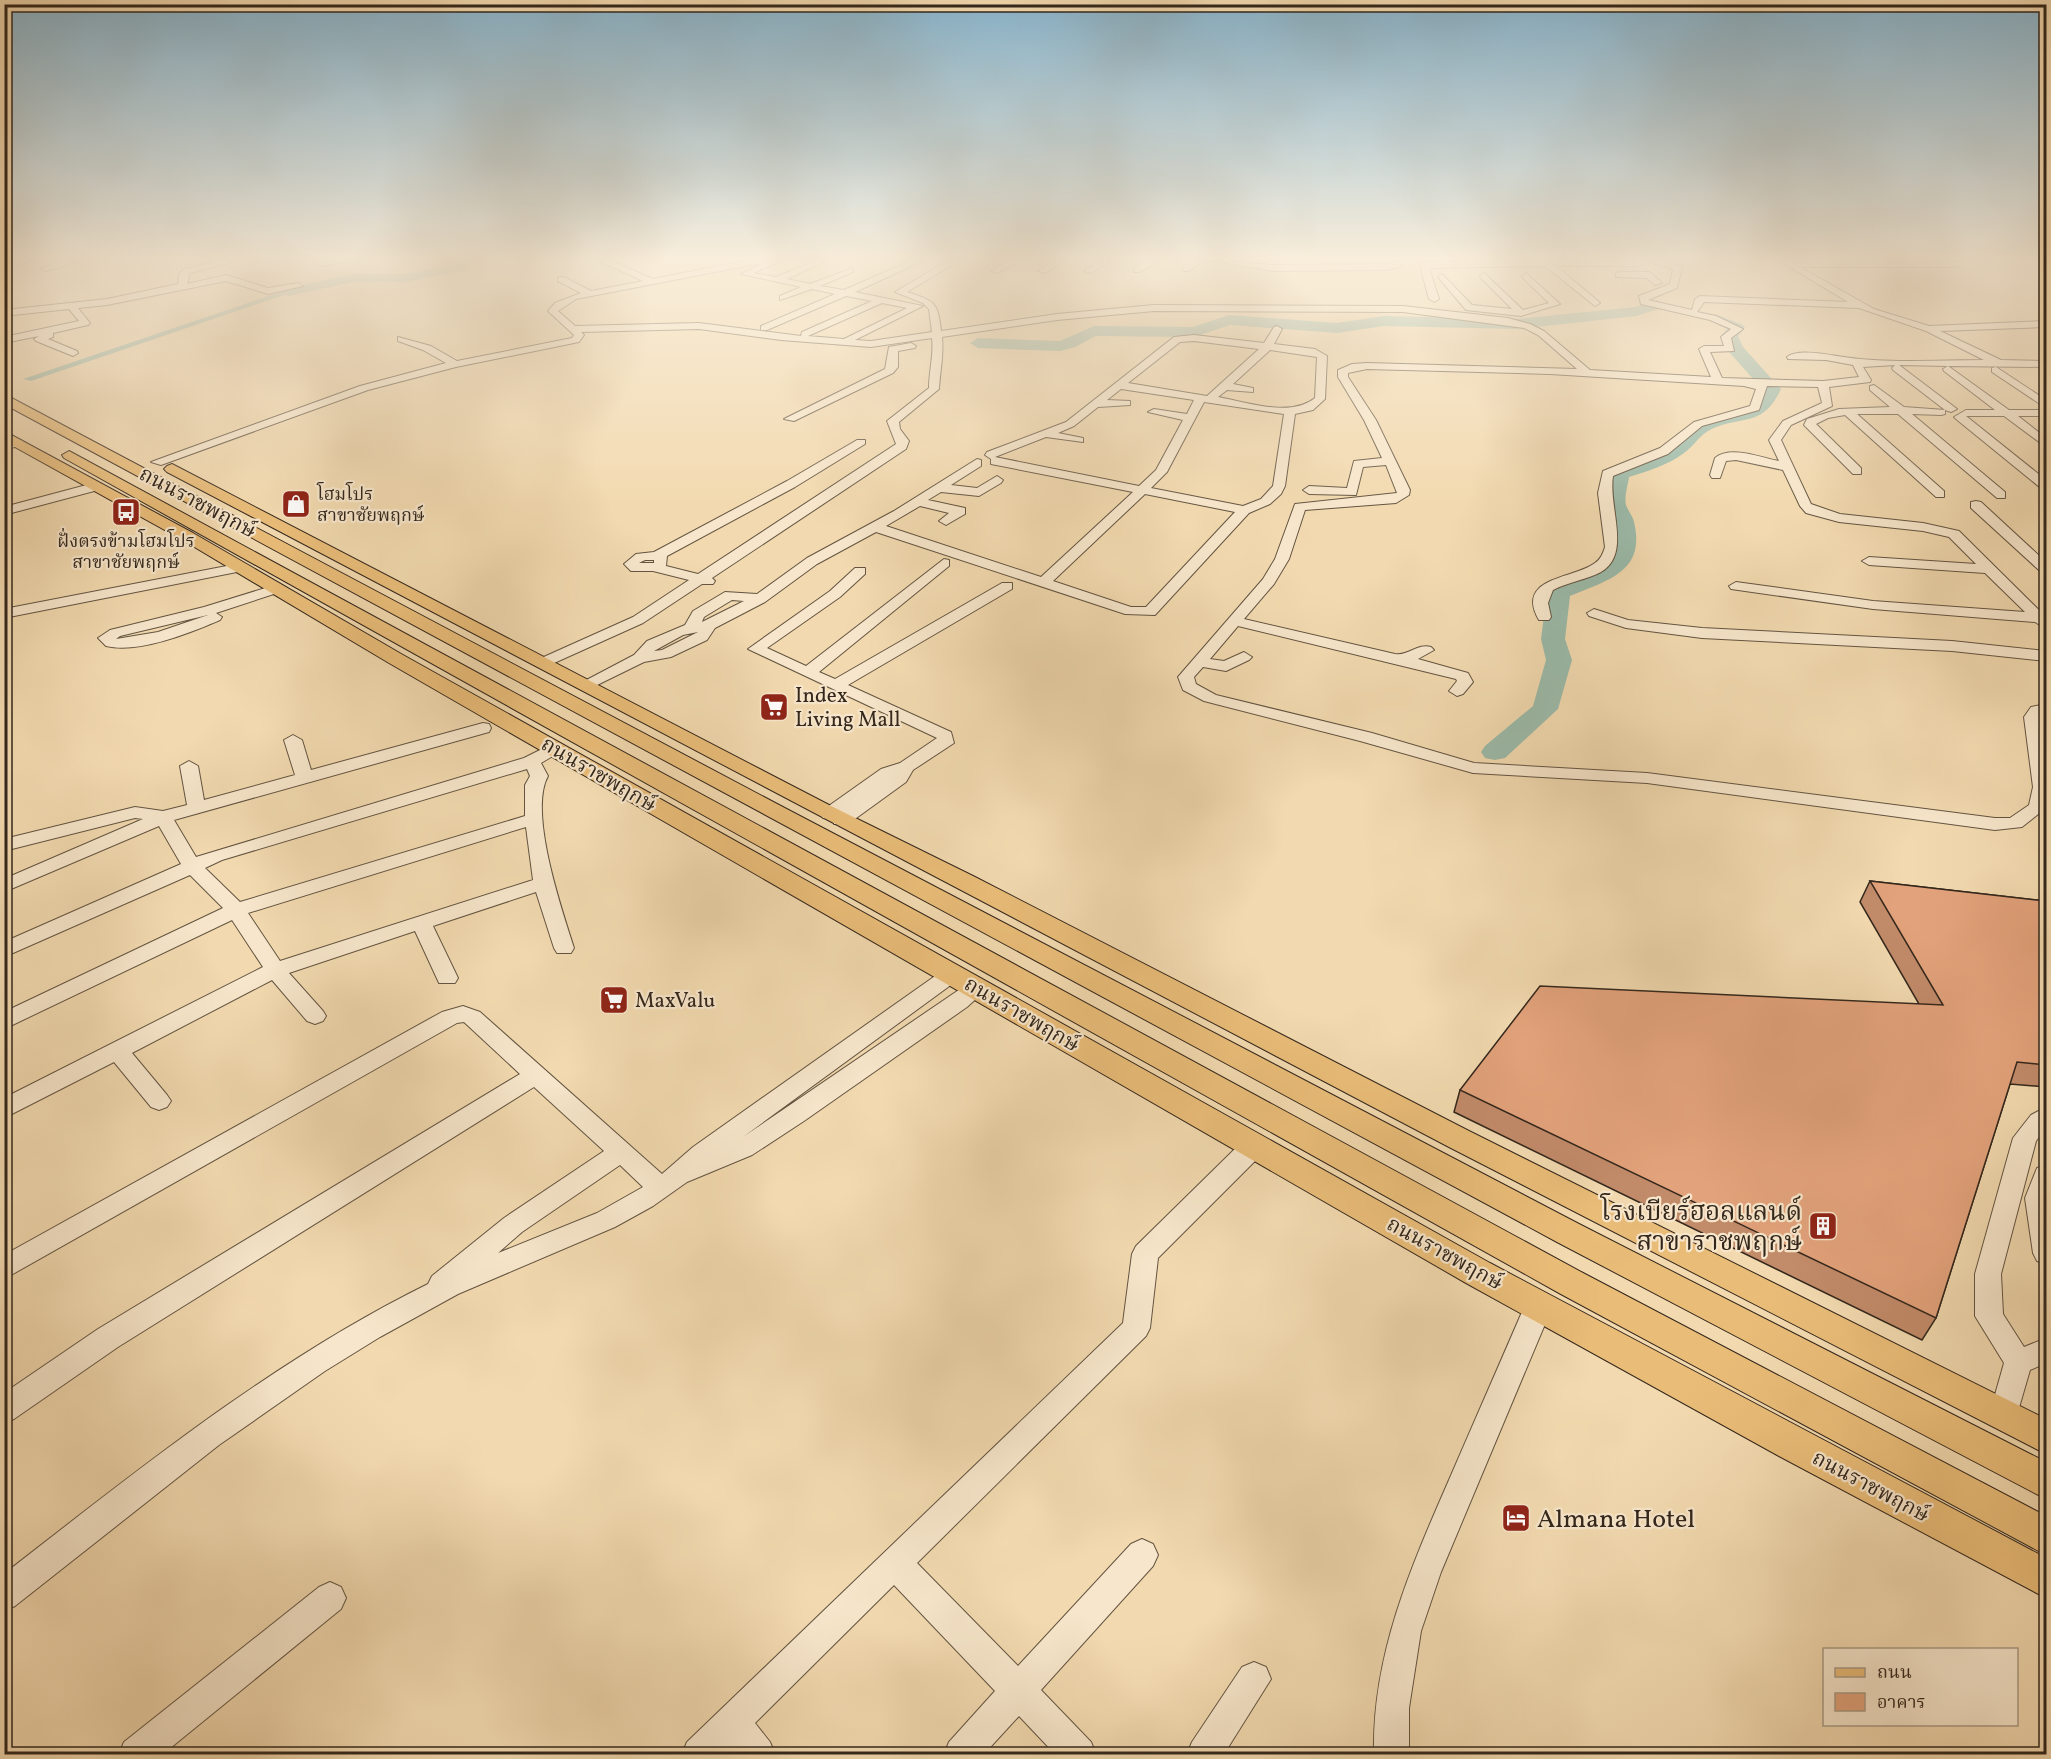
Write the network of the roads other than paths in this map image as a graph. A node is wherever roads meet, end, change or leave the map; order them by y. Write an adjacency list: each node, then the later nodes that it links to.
1 (46, 342): 17 (street)
2 (410, 342): 20 (street)
3 (569, 342): 20 (street)
4 (843, 342): 5 (street)
5 (896, 342)
6 (920, 342): 51 (street)
7 (936, 342): 86 (street)
8 (1173, 342): 14 (street)
9 (1229, 342): 15 (street)
10 (1270, 342): 15 (street)
11 (1551, 342): 25 (street)
12 (1728, 342): 27 (street)
13 (1954, 342): 23 (street)
14 (1167, 346): 16 (street); 31 (street)
15 (1267, 347): 32 (street); 44 (street)
16 (1191, 350)
17 (73, 353)
18 (1792, 357): 19 (street)
19 (1860, 363): 23 (street); 30 (street)
20 (455, 364): 60 (street)
21 (2046, 364): 23 (street)
22 (1897, 368): 42 (street)
23 (1999, 368): 26 (street); 41 (street)
24 (1948, 369): 47 (street)
25 (1587, 373): 27 (street); 59 (street)
26 (2046, 376)
27 (1719, 382): 29 (street)
28 (4, 383): 37 (main road, ถนนราชพฤกษ์)
29 (1749, 383): 30 (street); 95 (street)
30 (1823, 384): 61 (street)
31 (1117, 385): 38 (street); 40 (street)
32 (1225, 386): 34 (street); 38 (street)
33 (1874, 388): 46 (street)
34 (1249, 390)
35 (4, 391): 37 (main road)
36 (4, 398): 126 (main road, ถนนราชพฤกษ์)
37 (31, 398): 60 (main road, ถนนราชพฤกษ์)
38 (1206, 399): 44 (street); 50 (street)
39 (1126, 403): 40 (street)
40 (1094, 404): 53 (street)
41 (2046, 405)
42 (1946, 410): 46 (street); 49 (street)
43 (1154, 412): 50 (street)
44 (1290, 412): 75 (street)
45 (1849, 412): 46 (street); 62 (street); 71 (street)
46 (1902, 412): 72 (street)
47 (2006, 412): 48 (street); 49 (street); 57 (street)
48 (2046, 413)
49 (1963, 415): 65 (street)
50 (1191, 418): 70 (street)
51 (790, 419)
52 (4, 420): 69 (main road, ถนนราชพฤกษ์)
53 (1047, 434): 54 (street); 58 (street)
54 (1079, 440)
55 (9, 442): 66 (main road, ถนนราชพฤกษ์)
56 (861, 442): 86 (street)
57 (2046, 443)
58 (993, 458): 67 (street); 70 (street)
59 (1388, 461): 68 (street); 96 (street)
60 (157, 462): 106 (main road, ถนนราชพฤกษ์)
61 (1788, 467): 63 (street); 84 (street)
62 (1857, 471)
63 (1716, 475)
64 (997, 480): 67 (street)
65 (2046, 486)
66 (94, 487): 76 (street); 79 (main road, ถนนราชพฤกษ์)
67 (940, 488): 73 (street)
68 (1309, 490)
69 (137, 491): 79 (main road); 158 (main road, ถนนราชพฤกษ์)
70 (1140, 491): 75 (street); 87 (street)
71 (1940, 494)
72 (2001, 495)
73 (918, 502): 77 (street); 78 (street)
74 (1976, 504): 83 (street)
75 (1244, 510): 87 (street)
76 (4, 511)
77 (946, 521)
78 (876, 527): 87 (street); 91 (street)
79 (187, 536): 82 (main road, ถนนราชพฤกษ์)
80 (1869, 561): 84 (street)
81 (944, 563): 107 (street)
82 (237, 568): 90 (main road, ถนนราชพฤกษ์); 92 (street)
83 (2046, 568)
84 (1992, 569): 97 (street)
85 (860, 571): 107 (street)
86 (708, 578): 106 (street)
87 (1043, 584)
88 (1007, 586): 108 (street)
89 (1736, 586): 97 (street)
90 (280, 592): 93 (street); 114 (main road, ถนนราชพฤกษ์)
91 (760, 599): 98 (street); 99 (street)
92 (4, 612)
93 (212, 613): 93 (street)
94 (1594, 613): 101 (street)
95 (1544, 617)
96 (1234, 621): 104 (street); 105 (street)
97 (2043, 622)
98 (710, 625): 99 (street); 103 (street)
99 (692, 627): 103 (street)
100 (1426, 650): 104 (street)
101 (2046, 656)
102 (1244, 657): 105 (street)
103 (640, 658): 109 (street)
104 (1403, 660): 110 (street)
105 (1198, 662): 111 (street)
106 (548, 666): 109 (main road, ถนนราชพฤกษ์)
107 (809, 672): 108 (street)
108 (837, 684): 119 (street)
109 (585, 685): 119 (main road, ถนนราชพฤกษ์)
110 (1456, 691)
111 (2046, 709)
112 (483, 728): 117 (street)
113 (293, 740): 117 (street)
114 (556, 749): 115 (street); 133 (main road, ถนนราชพฤกษ์)
115 (531, 764): 121 (street); 123 (street)
116 (189, 766): 118 (street)
117 (304, 777): 118 (street)
118 (196, 806): 120 (street)
119 (831, 815): 126 (main road); 155 (main road, ถนนราชพฤกษ์)
120 (163, 817): 122 (street); 123 (street); 125 (street)
121 (534, 819): 124 (street); 127 (street)
122 (4, 845)
123 (191, 865): 127 (street); 130 (street)
124 (543, 883): 128 (street); 129 (street)
125 (4, 886)
126 (950, 904): 157 (main road, ถนนราชพฤกษ์)
127 (236, 910): 131 (street); 136 (street)
128 (421, 922): 131 (street); 132 (street)
129 (564, 948)
130 (4, 950)
131 (275, 970): 135 (street); 138 (street)
132 (447, 978)
133 (947, 978): 134 (main road, ถนนราชพฤกษ์); 137 (street)
134 (977, 988): 139 (street); 144 (main road, ถนนราชพฤกษ์)
135 (315, 1017)
136 (4, 1021)
137 (845, 1050): 139 (street); 147 (street)
138 (118, 1051): 141 (street); 142 (street)
139 (866, 1067): 147 (street)
140 (536, 1075): 145 (street); 149 (street); 154 (street)
141 (159, 1101)
142 (4, 1109)
143 (2046, 1116): 153 (street)
144 (1254, 1146): 151 (main road, ถนนราชพฤกษ์); 160 (street)
145 (621, 1152): 147 (street); 150 (street)
146 (2046, 1175): 148 (street)
147 (672, 1181): 150 (street)
148 (2046, 1253)
149 (4, 1268)
150 (428, 1296): 162 (street)
151 (1539, 1305): 161 (main road, ถนนราชพฤกษ์); 173 (street)
152 (2046, 1350): 153 (street)
153 (2018, 1362): 155 (street)
154 (4, 1410)
155 (2004, 1416): 156 (main road, ถนนราชพฤกษ์)
156 (2046, 1437)
157 (2046, 1481)
158 (2046, 1536)
159 (1142, 1555): 165 (street)
160 (895, 1563): 165 (street); 166 (street)
161 (2046, 1579)
162 (4, 1594)
163 (330, 1598): 167 (street)
164 (1254, 1679): 172 (street)
165 (1018, 1691): 170 (street); 171 (street)
166 (732, 1722): 168 (street); 169 (street)
167 (136, 1755)
168 (699, 1755)
169 (758, 1755)
170 (961, 1755)
171 (1079, 1755)
172 (1203, 1755)
173 (1391, 1755)

